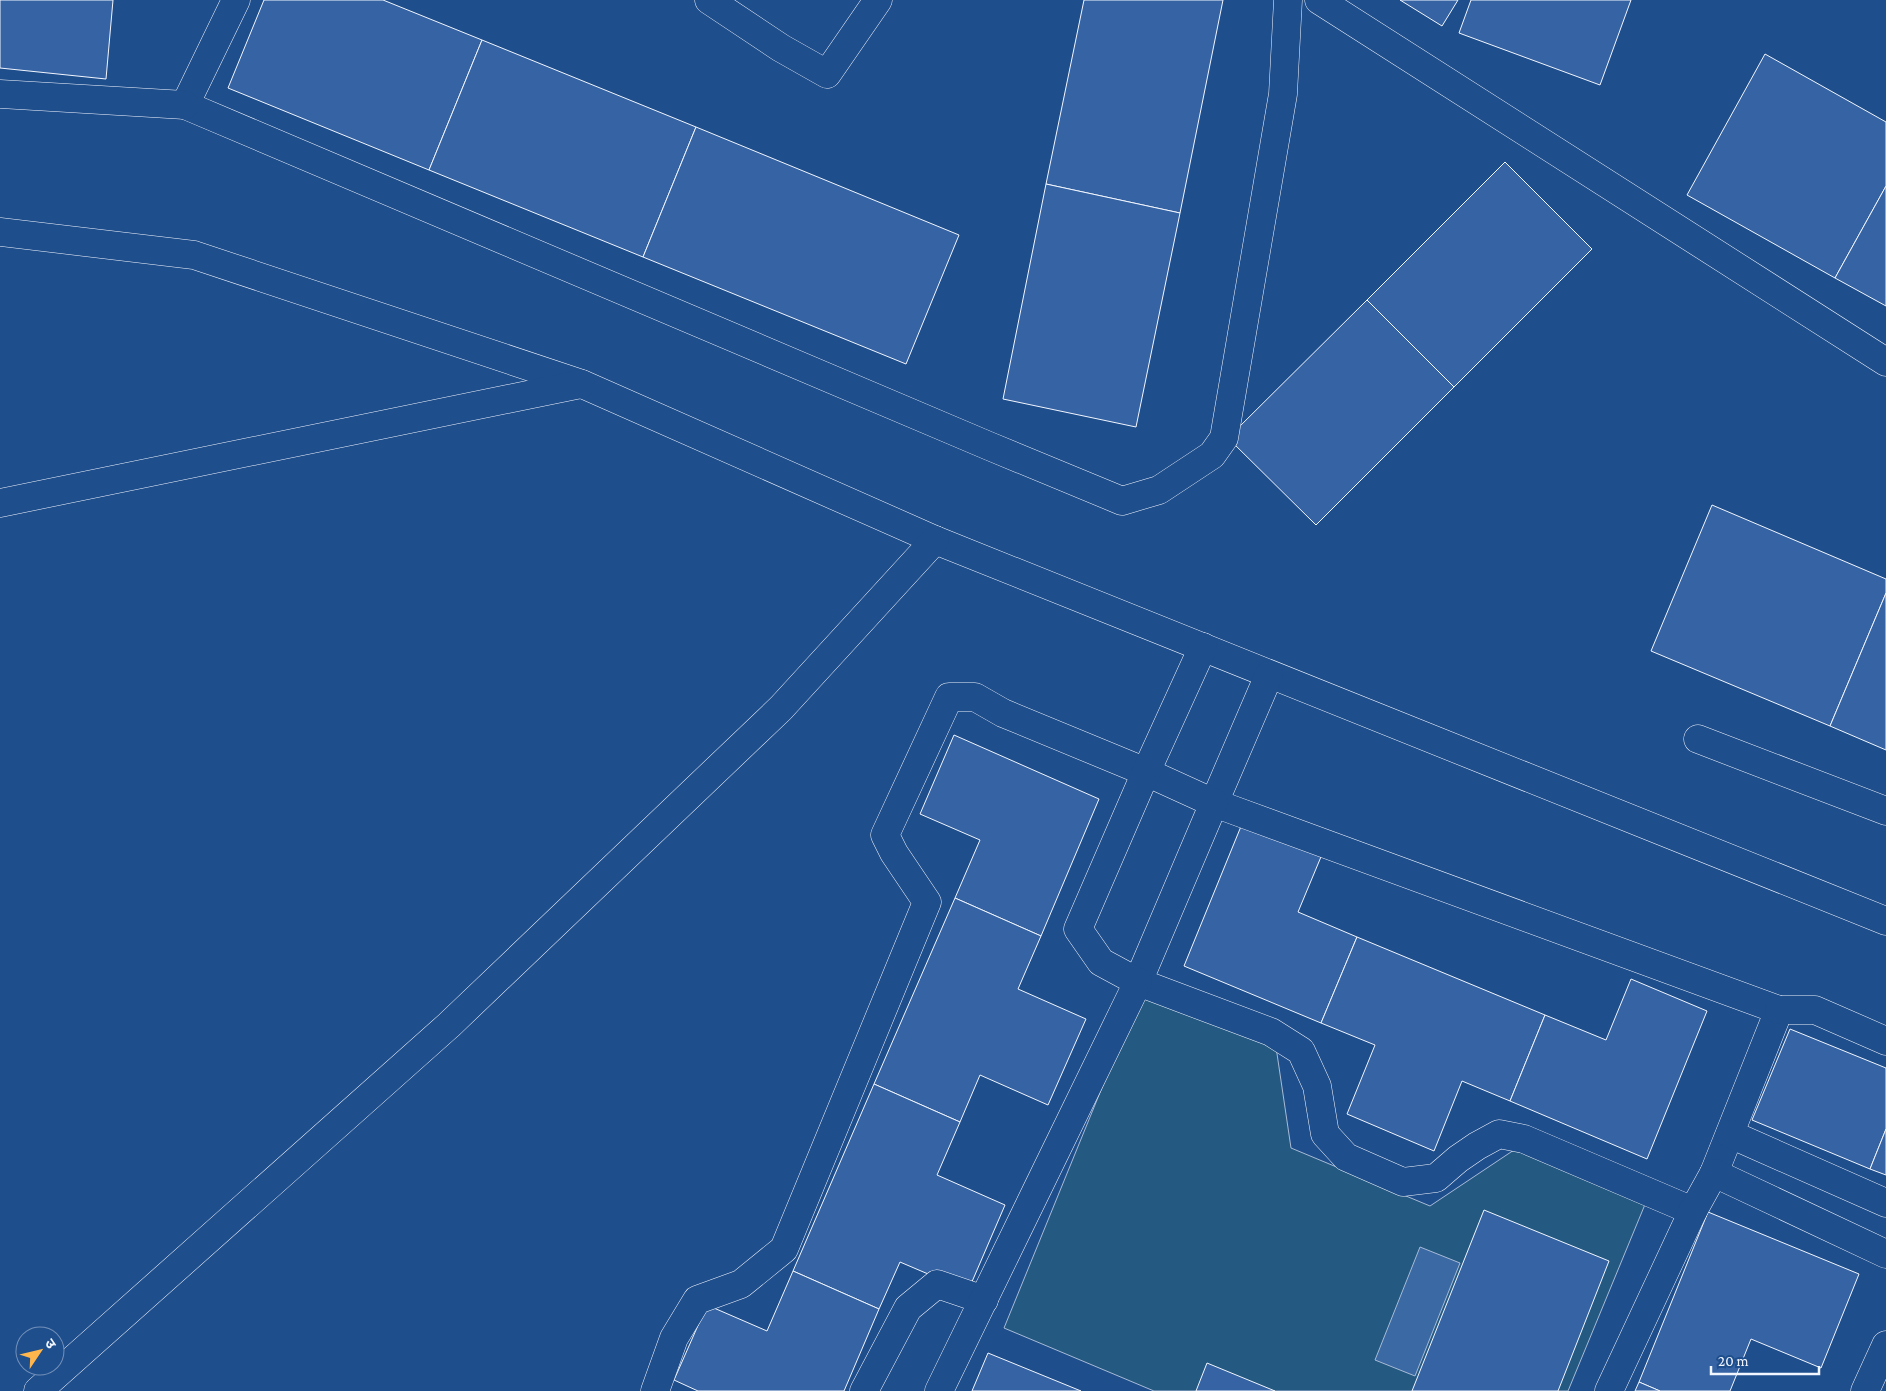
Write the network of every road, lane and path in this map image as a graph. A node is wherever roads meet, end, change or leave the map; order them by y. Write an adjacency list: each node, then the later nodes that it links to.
1 (236, 0): 7 (street)
2 (709, 0): 3 (street)
3 (878, 0)
4 (1288, 0): 7 (street)
5 (1319, 0): 9 (street)
6 (0, 94): 7 (street)
7 (185, 105)
8 (0, 232): 10 (street)
9 (1886, 362)
10 (582, 384): 11 (street); 12 (street)
11 (0, 503)
12 (935, 540): 13 (street); 30 (street)
13 (1203, 647): 14 (street); 16 (street)
14 (1269, 674): 17 (street); 19 (street)
15 (1698, 739): 18 (street)
16 (1146, 772): 17 (street); 20 (street); 31 (street)
17 (1214, 803): 20 (street); 21 (street)
18 (1886, 811)
19 (1886, 921)
20 (1138, 982): 26 (street); 28 (street)
21 (1779, 1010): 22 (street); 23 (street)
22 (1886, 1041)
23 (1730, 1134): 24 (street); 25 (street)
24 (1714, 1173): 26 (street); 27 (street)
25 (1886, 1202)
26 (1693, 1211): 34 (street)
27 (1886, 1254)
28 (984, 1300): 32 (street); 33 (street)
29 (1886, 1345): 35 (street)
30 (38, 1391)
31 (655, 1391)
32 (864, 1391)
33 (939, 1391)
34 (1609, 1391)
35 (1865, 1391)

